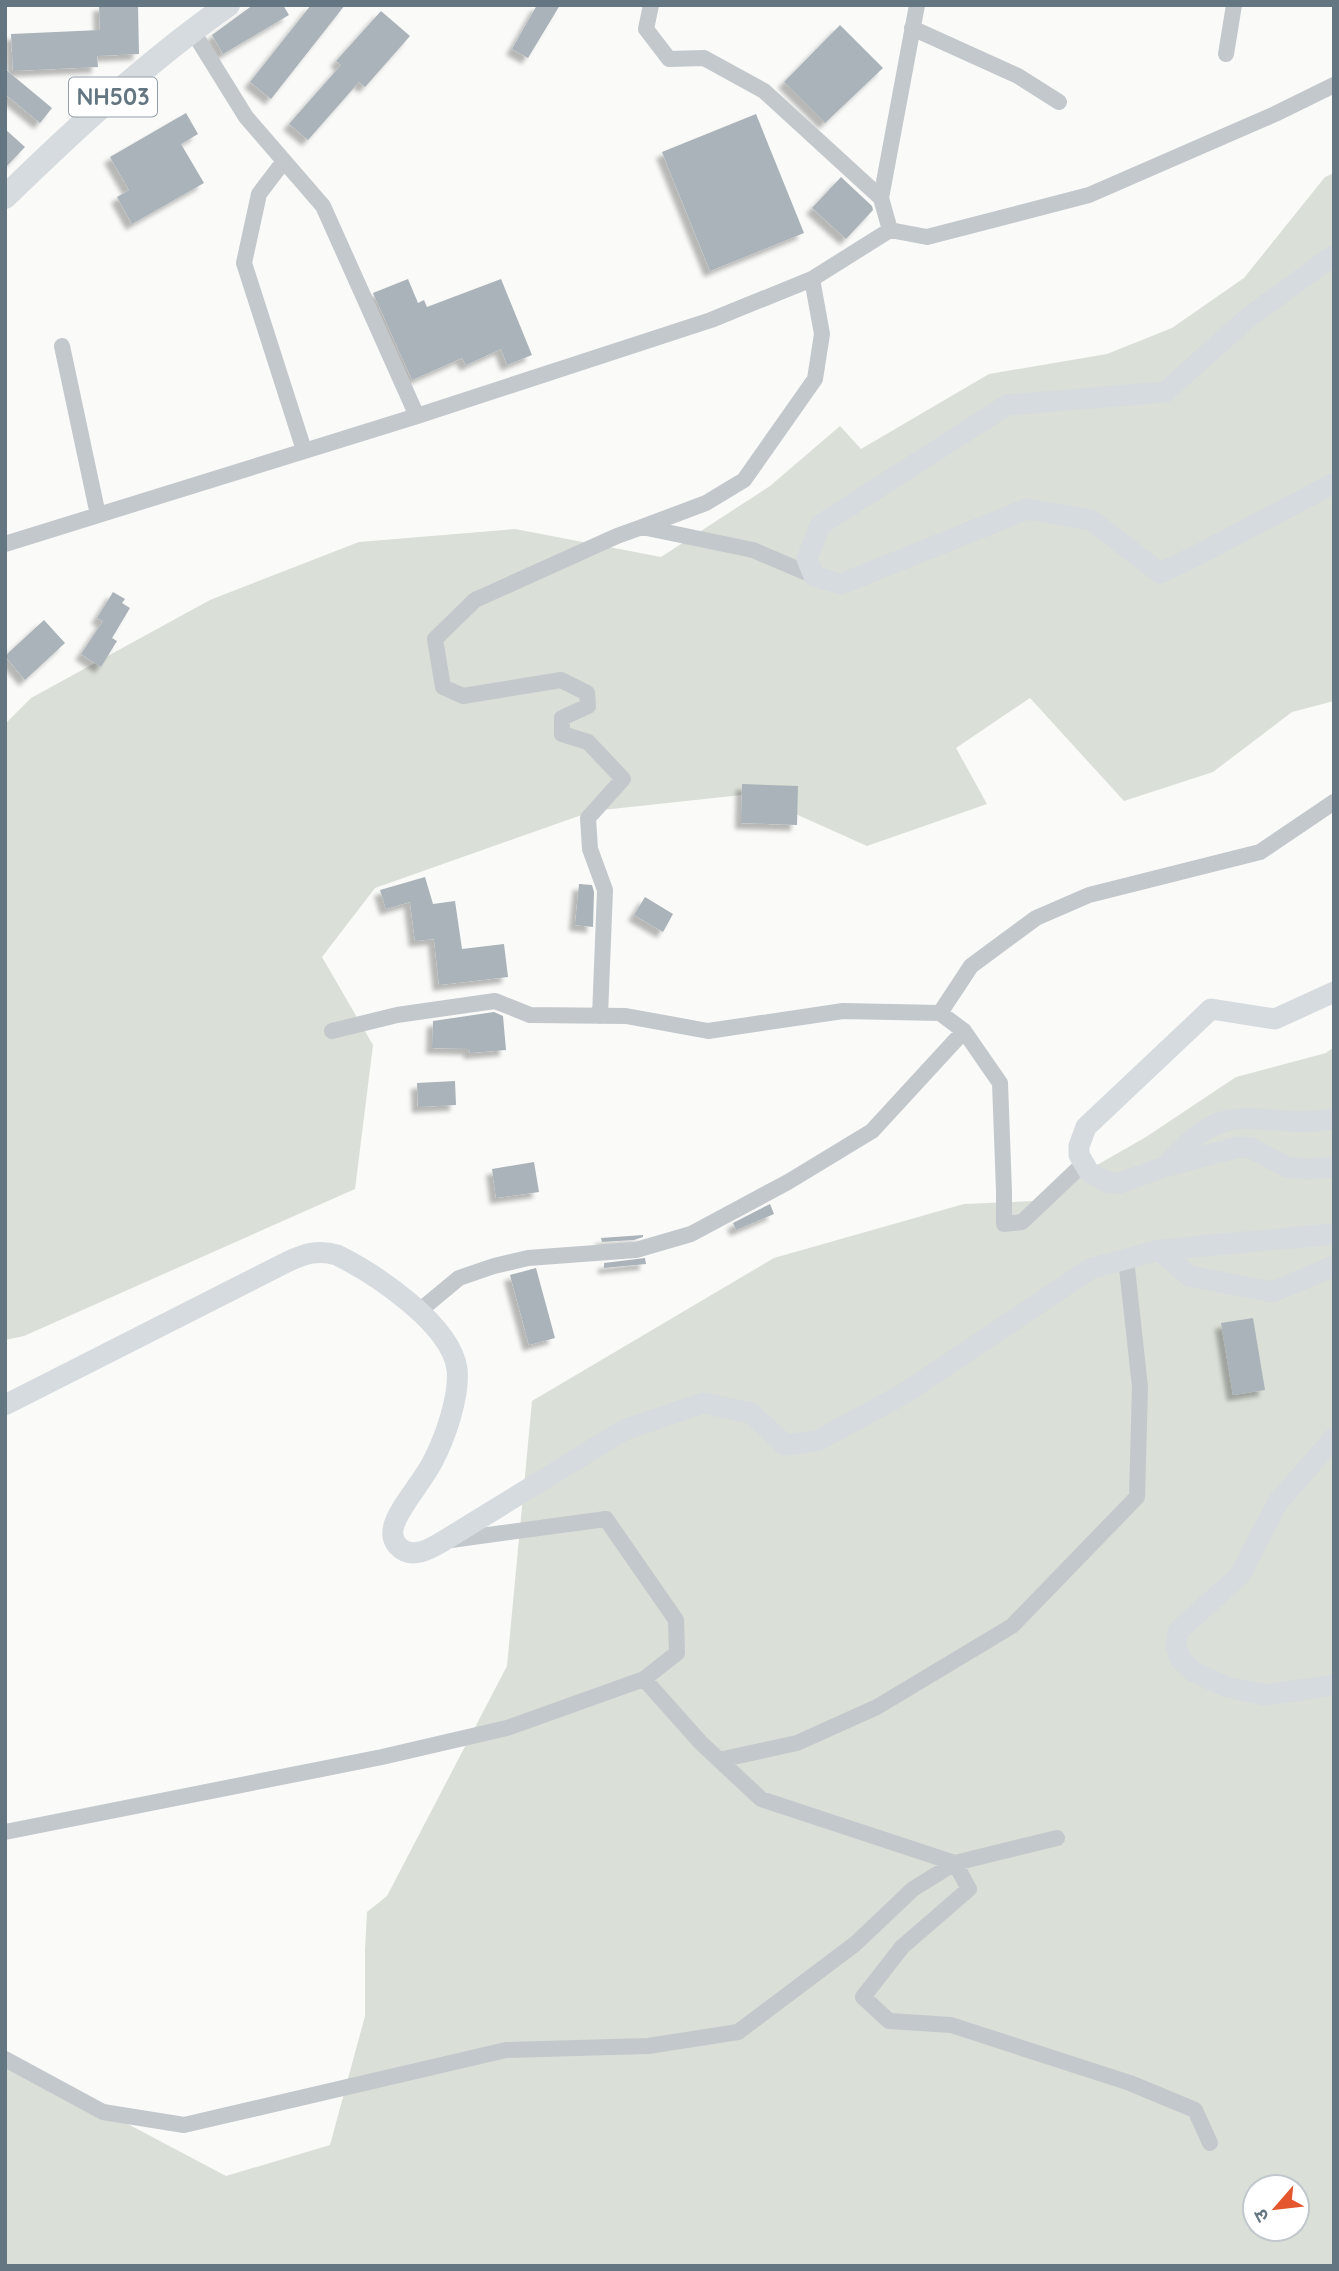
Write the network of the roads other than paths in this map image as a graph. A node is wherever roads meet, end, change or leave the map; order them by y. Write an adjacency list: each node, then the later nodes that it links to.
1 (228, 5): 6 (main road, NH503)
2 (651, 5): 12 (street)
3 (917, 5): 5 (street)
4 (1234, 5): 7 (street)
5 (912, 28): 9 (street); 12 (street)
6 (192, 30): 10 (street); 11 (main road, NH503)
7 (1226, 54)
8 (1334, 85): 13 (street)
9 (1059, 102)
10 (284, 161): 17 (street); 18 (street)
11 (5, 197)
12 (881, 198): 13 (street)
13 (890, 230): 15 (street)
14 (1334, 255): 23 (street)
15 (813, 279): 17 (street); 21 (street)
16 (62, 346): 20 (street)
17 (417, 416): 18 (street)
18 (304, 450): 20 (street)
19 (1334, 483): 23 (street)
20 (98, 515): 22 (street)
21 (642, 527): 23 (street); 27 (street)
22 (5, 544)
23 (814, 576)
24 (1334, 802): 26 (street)
25 (1334, 992): 31 (street)
26 (940, 1013): 27 (street); 29 (street)
27 (600, 1016): 28 (street)
28 (332, 1031)
29 (964, 1031): 31 (street); 38 (street)
30 (1334, 1119): 32 (street)
31 (1083, 1164): 32 (street)
32 (1167, 1166): 33 (street)
33 (1334, 1167)
34 (1334, 1234): 35 (street)
35 (1159, 1250): 36 (street); 37 (street)
36 (1126, 1259): 41 (street); 44 (street)
37 (1334, 1266)
38 (418, 1312): 39 (street); 41 (street)
39 (5, 1405)
40 (1334, 1438): 43 (street)
41 (445, 1540): 42 (street)
42 (644, 1679): 44 (street); 45 (street)
43 (1334, 1685)
44 (719, 1760): 47 (street)
45 (5, 1832)
46 (1057, 1838): 47 (street)
47 (956, 1863): 48 (street); 49 (street)
48 (5, 2059)
49 (1210, 2143)

